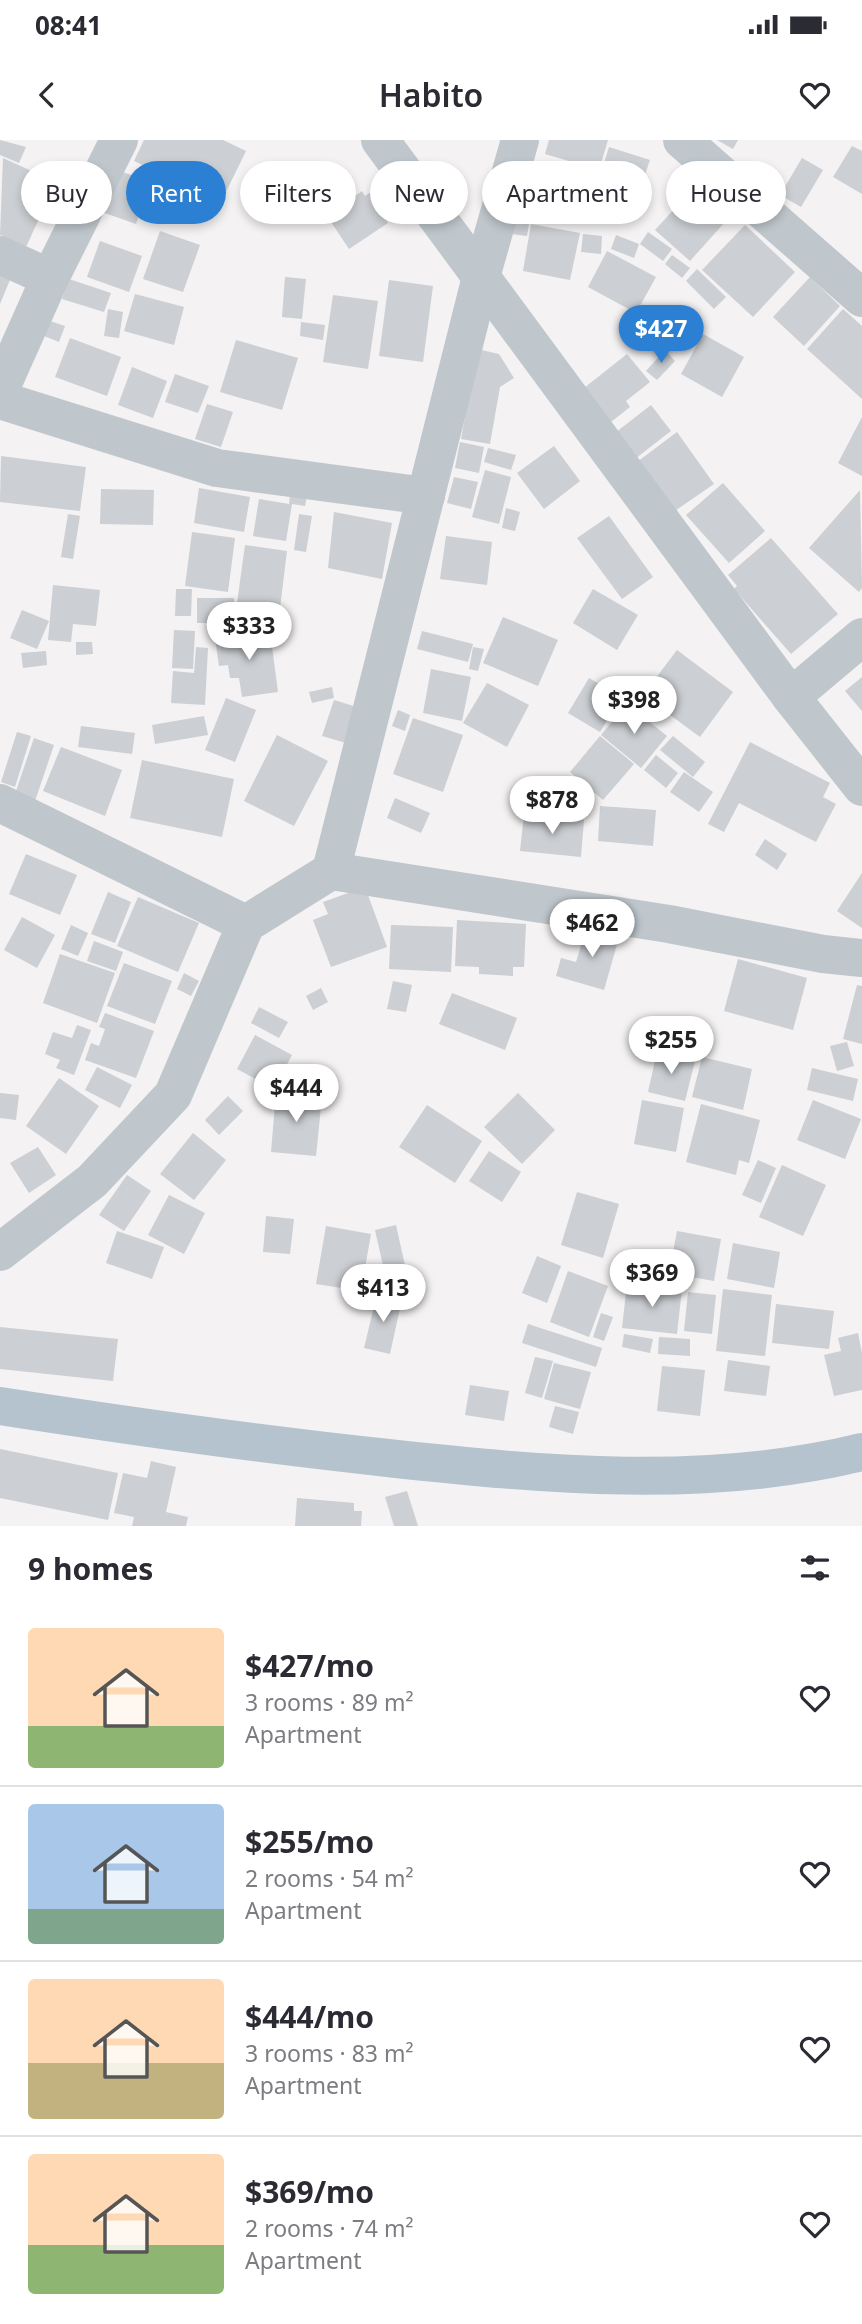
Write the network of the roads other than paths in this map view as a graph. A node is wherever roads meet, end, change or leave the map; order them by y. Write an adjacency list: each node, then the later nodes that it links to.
1 (119, 140): 7 (street)
2 (380, 140): 6 (street)
3 (520, 140): 6 (street)
4 (682, 140): 8 (street)
5 (0, 255): 7 (street)
6 (481, 276): 11 (street); 13 (street)
7 (50, 278): 9 (street)
8 (862, 298)
9 (0, 390)
10 (0, 400): 11 (street)
11 (426, 496): 16 (street)
12 (862, 637): 13 (street)
13 (791, 697): 14 (street)
14 (862, 787)
15 (0, 803): 17 (street)
16 (331, 871): 17 (street); 18 (street)
17 (246, 924): 19 (street)
18 (862, 958)
19 (7, 1238)
20 (0, 1406): 21 (main road)
21 (862, 1452)

